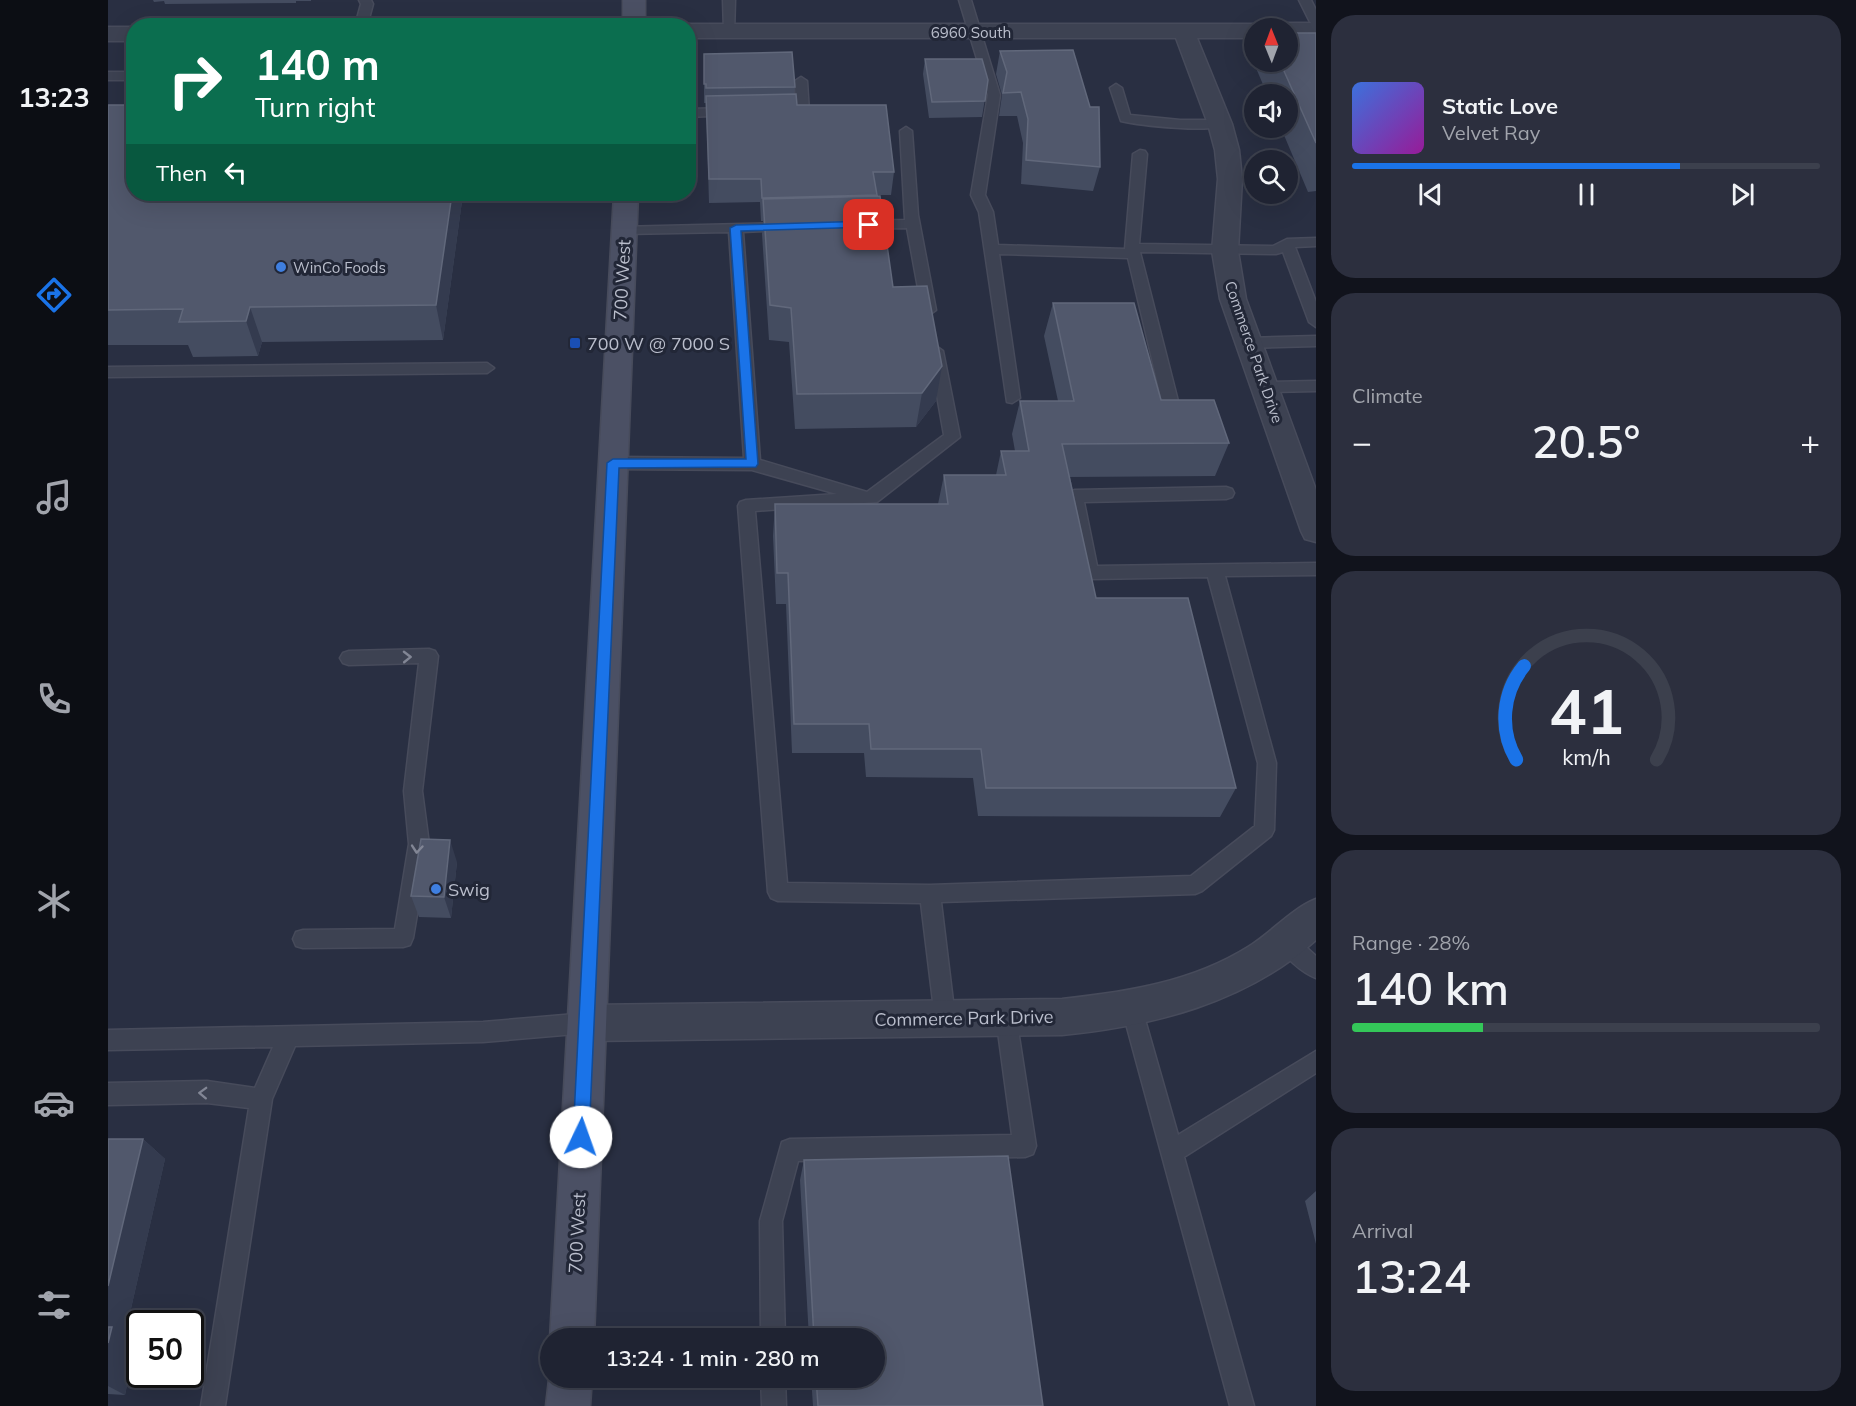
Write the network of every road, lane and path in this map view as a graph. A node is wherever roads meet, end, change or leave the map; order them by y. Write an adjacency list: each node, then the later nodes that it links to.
1 (365, 0): 6 (lane)
2 (634, 0): 7 (main road)
3 (729, 0): 12 (lane)
4 (965, 0): 15 (lane)
5 (1305, 0): 8 (lane)
6 (363, 18)
7 (634, 18)
8 (1316, 22)
9 (1298, 30): 10 (street)
10 (1316, 30)
11 (696, 31): 12 (street, 6960 South)
12 (730, 31): 15 (street, 6960 South)
13 (1184, 31): 14 (street, 6960 South); 15 (street, 6960 South); 25 (street, Commerce Park Drive)
14 (1244, 31)
15 (974, 32): 36 (lane)
16 (126, 33): 17 (street)
17 (108, 34)
18 (108, 76): 19 (lane)
19 (126, 76)
20 (801, 81): 23 (lane)
21 (1116, 88): 25 (lane)
22 (746, 112): 24 (lane)
23 (769, 112)
24 (696, 113)
25 (1220, 124): 38 (street, Commerce Park Drive)
26 (906, 131): 29 (lane)
27 (1140, 154): 37 (lane)
28 (626, 201): 33 (main road, 700 West)
29 (913, 224): 30 (lane); 51 (lane)
30 (842, 225)
31 (795, 227): 32 (lane)
32 (736, 228): 33 (lane); 49 (lane)
33 (624, 230): 48 (main road, 700 West)
34 (1316, 242): 35 (lane)
35 (1287, 243): 38 (lane); 39 (lane)
36 (991, 249): 37 (lane); 46 (lane)
37 (1132, 251): 38 (lane); 47 (lane)
38 (1225, 251): 41 (street, Commerce Park Drive)
39 (1316, 322)
40 (1316, 341): 41 (lane)
41 (1248, 343): 45 (street, Commerce Park Drive)
42 (487, 368): 43 (lane)
43 (108, 372)
44 (1316, 386): 45 (lane)
45 (1264, 387): 52 (street, Commerce Park Drive)
46 (1012, 398)
47 (1170, 401)
48 (613, 463): 49 (lane); 64 (main road, 700 West)
49 (752, 464): 51 (lane)
50 (1226, 493): 54 (lane)
51 (871, 498): 56 (lane)
52 (1316, 531)
53 (1316, 569): 54 (lane)
54 (1215, 570): 56 (lane)
55 (349, 658): 58 (lane, one-way to 58)
56 (930, 894): 63 (lane)
57 (1316, 916): 59 (street, Commerce Park Drive)
58 (303, 939)
59 (1287, 943): 60 (lane); 61 (street, Commerce Park Drive)
60 (1316, 969)
61 (1132, 1009): 62 (street, Commerce Park Drive); 70 (lane)
62 (1006, 1017): 63 (street, Commerce Park Drive); 72 (lane)
63 (945, 1018): 64 (street, Commerce Park Drive)
64 (586, 1023): 65 (lane); 71 (main road, 700 West)
65 (288, 1037): 66 (lane); 69 (lane)
66 (108, 1040)
67 (1316, 1061): 70 (lane)
68 (108, 1094): 69 (lane, one-way to 68)
69 (261, 1099): 75 (lane)
70 (1171, 1152): 78 (lane)
71 (572, 1328)
72 (773, 1328)
73 (569, 1388): 76 (main road)
74 (773, 1388): 77 (lane)
75 (213, 1406)
76 (568, 1406)
77 (774, 1406)
78 (1242, 1406)

